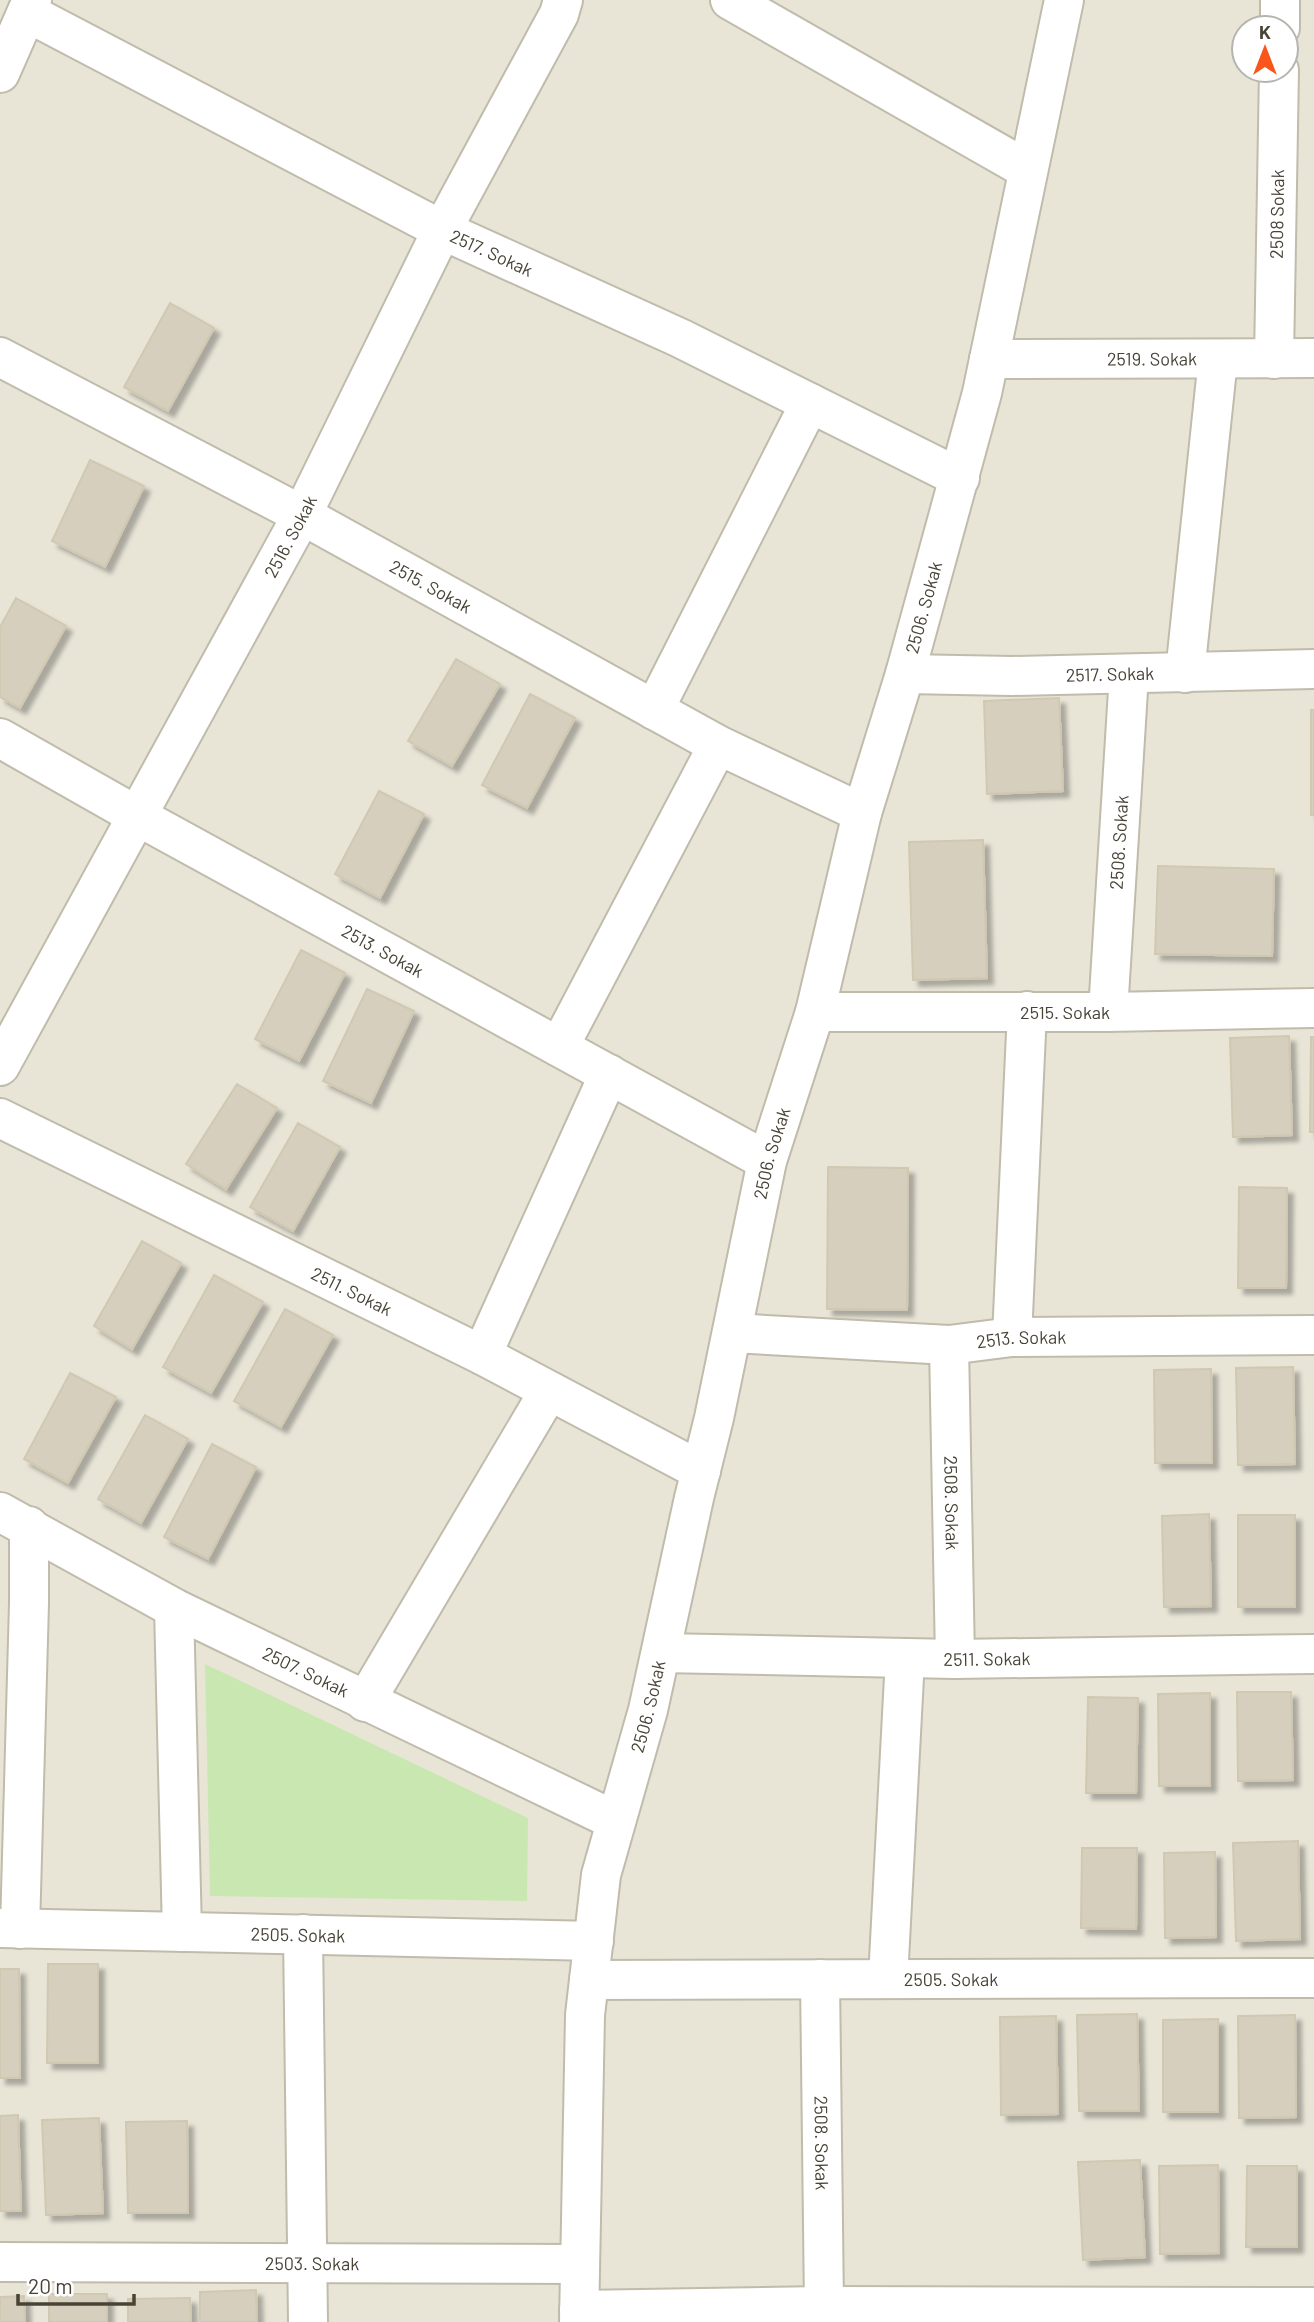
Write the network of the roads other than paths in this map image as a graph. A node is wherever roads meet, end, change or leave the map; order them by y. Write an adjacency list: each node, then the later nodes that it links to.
1 (563, 0): 8 (street, 2516. Sokak)
2 (730, 0): 7 (street)
3 (1064, 0): 7 (street, 2506. Sokak)
4 (30, 6): 5 (street); 8 (street, 2517. Sokak)
5 (0, 73)
6 (1279, 84): 13 (street, 2508 Sokak)
7 (1028, 170): 11 (street, 2506. Sokak)
8 (442, 230): 14 (street, 2517. Sokak); 16 (street, 2516. Sokak)
9 (0, 357): 16 (street, 2515. Sokak)
10 (1314, 358): 13 (street, 2519. Sokak)
11 (989, 359): 12 (street, 2519. Sokak); 15 (street, 2506. Sokak)
12 (1218, 359): 13 (street, 2519. Sokak); 18 (street)
13 (1274, 359)
14 (810, 403): 15 (street, 2517. Sokak); 21 (street)
15 (960, 478): 19 (street, 2506. Sokak)
16 (302, 515): 21 (street, 2515. Sokak); 25 (street, 2516. Sokak)
17 (1314, 669): 18 (street, 2517. Sokak)
18 (1185, 673): 20 (street, 2517. Sokak)
19 (905, 674): 20 (street, 2517. Sokak); 24 (street, 2506. Sokak)
20 (1129, 674): 29 (street, 2508. Sokak)
21 (654, 710): 23 (street, 2515. Sokak)
22 (0, 738): 25 (street, 2513. Sokak)
23 (718, 745): 24 (street, 2515. Sokak); 30 (street)
24 (862, 813): 28 (street, 2506. Sokak)
25 (139, 817): 30 (street, 2513. Sokak); 31 (street, 2516. Sokak)
26 (1314, 1008): 29 (street, 2515. Sokak)
27 (1027, 1011): 28 (street, 2515. Sokak); 29 (street, 2515. Sokak); 37 (street)
28 (815, 1012): 34 (street, 2506. Sokak)
29 (1108, 1012)
30 (559, 1047): 32 (street, 2513. Sokak)
31 (0, 1066)
32 (609, 1074): 34 (street, 2513. Sokak); 39 (street)
33 (0, 1118): 39 (street, 2511. Sokak)
34 (767, 1161): 35 (street, 2506. Sokak)
35 (732, 1333): 38 (street, 2513. Sokak); 41 (street, 2506. Sokak)
36 (1314, 1335): 37 (street, 2513. Sokak)
37 (1012, 1337): 38 (street, 2513. Sokak)
38 (948, 1345): 48 (street, 2508. Sokak)
39 (482, 1355): 40 (street, 2511. Sokak)
40 (549, 1391): 41 (street, 2511. Sokak); 49 (street)
41 (701, 1471): 45 (street, 2506. Sokak)
42 (14, 1519): 43 (street); 44 (street, 2507. Sokak)
43 (15, 1603): 51 (street)
44 (174, 1608): 49 (street, 2507. Sokak); 52 (street)
45 (661, 1653): 47 (street, 2511. Sokak); 50 (street, 2506. Sokak)
46 (1314, 1654): 48 (street, 2511. Sokak)
47 (905, 1658): 48 (street, 2511. Sokak); 57 (street)
48 (955, 1659)
49 (365, 1702): 50 (street, 2507. Sokak)
50 (616, 1821): 54 (street, 2506. Sokak)
51 (10, 1928): 52 (street, 2505. Sokak)
52 (182, 1932): 53 (street, 2505. Sokak)
53 (303, 1934): 54 (street, 2505. Sokak); 60 (street)
54 (594, 1941): 58 (street, 2506. Sokak)
55 (1314, 1978): 57 (street, 2505. Sokak)
56 (820, 1979): 57 (street, 2505. Sokak); 58 (street, 2505. Sokak); 62 (street, 2508. Sokak)
57 (888, 1979)
58 (589, 1980): 61 (street, 2506. Sokak)
59 (0, 2262): 60 (street, 2503. Sokak)
60 (308, 2262): 61 (street, 2503. Sokak); 66 (street)
61 (580, 2264): 65 (street, 2506. Sokak)
62 (824, 2306): 64 (street); 65 (street)
63 (1314, 2307): 64 (street)
64 (1028, 2315)
65 (579, 2316)
66 (308, 2322)

